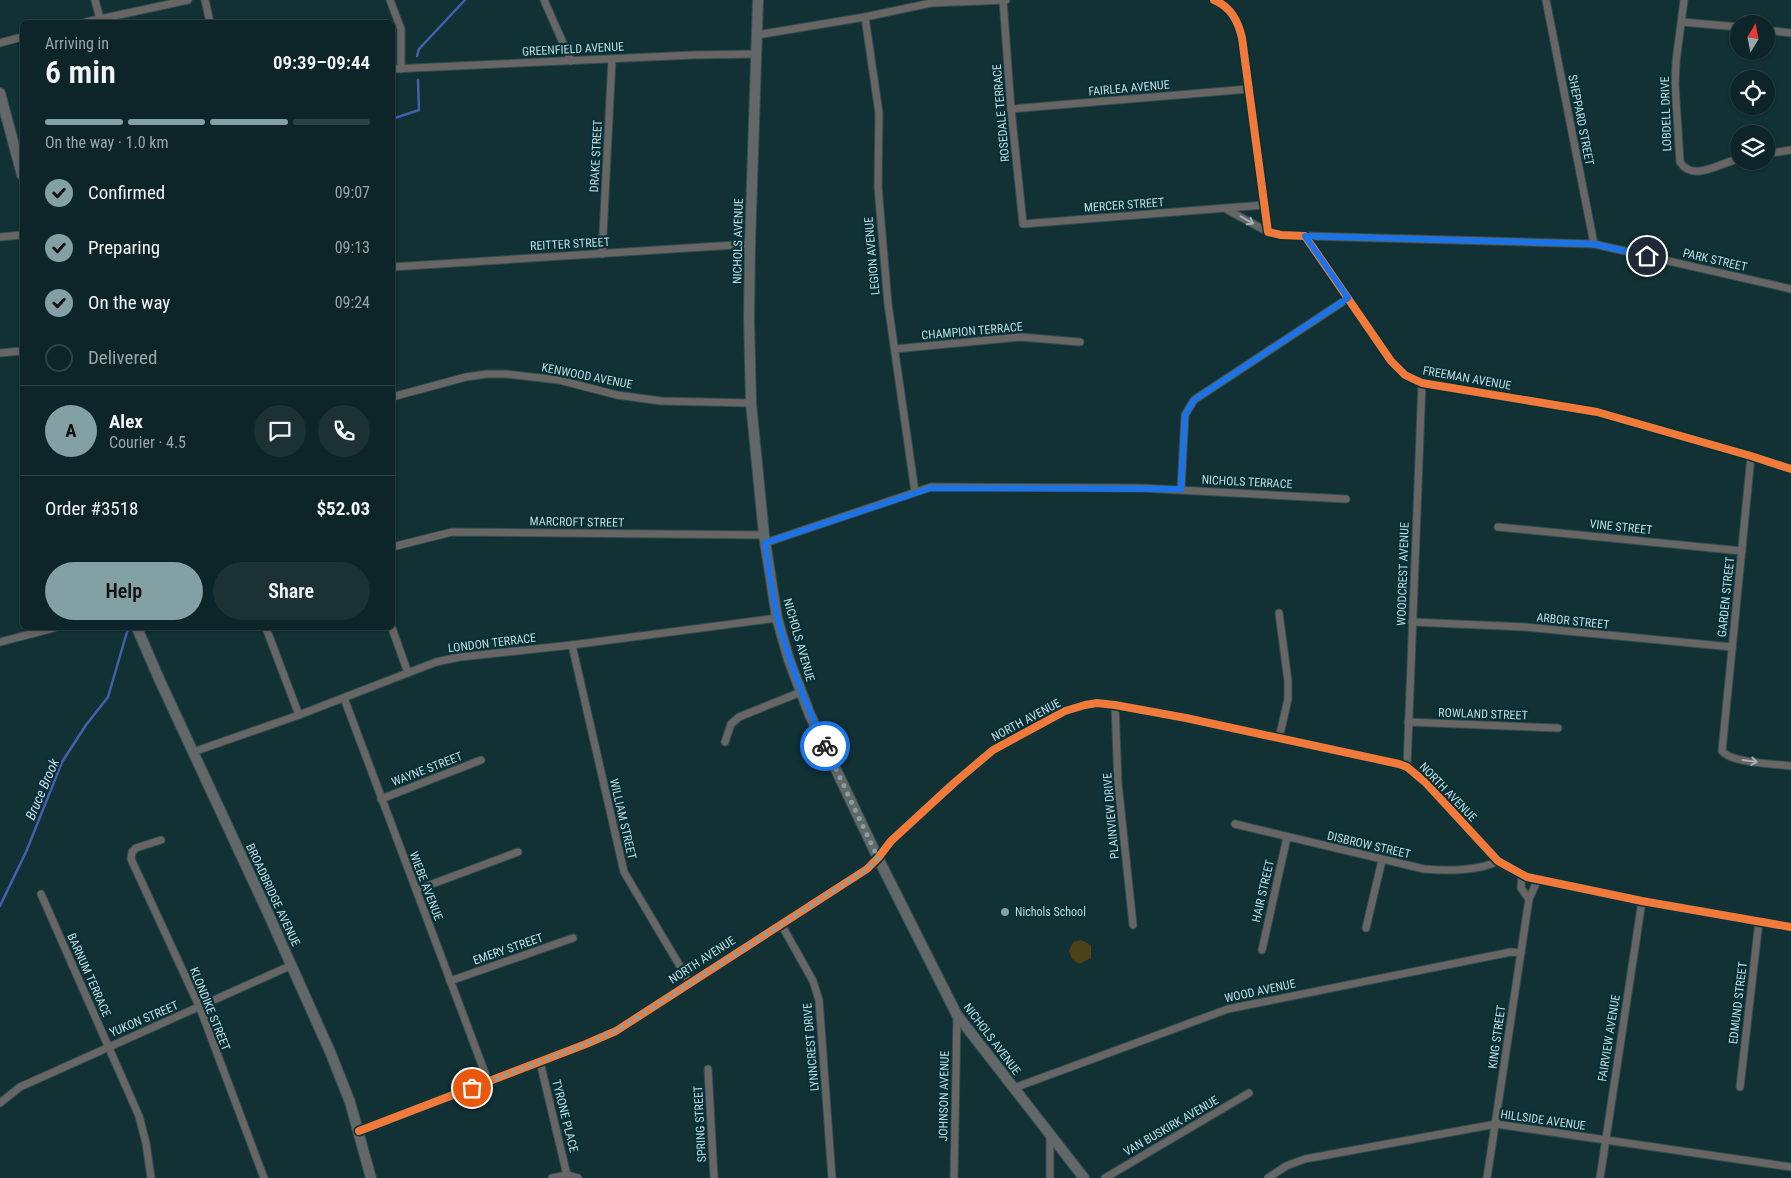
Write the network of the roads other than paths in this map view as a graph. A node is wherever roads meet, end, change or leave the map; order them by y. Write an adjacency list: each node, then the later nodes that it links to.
1 (95, 0): 12 (street)
2 (188, 0): 12 (street)
3 (205, 0): 14 (street)
4 (390, 0): 26 (street)
5 (544, 0): 24 (street)
6 (758, 0): 19 (main road, NICHOLS AVENUE)
7 (1004, 0): 11 (street); 29 (street, ROSEDALE TERRACE)
8 (1214, 0): 27 (street)
9 (1546, 0): 43 (street, SHEPPARD STREET)
10 (1684, 0): 15 (street, LOBDELL DRIVE)
11 (865, 17): 19 (street); 49 (street, LEGION AVENUE)
12 (100, 19): 13 (street)
13 (95, 20)
14 (210, 20)
15 (1682, 22): 16 (street); 34 (street, LOBDELL DRIVE)
16 (1730, 26)
17 (1775, 31): 18 (street)
18 (1791, 33)
19 (757, 35): 22 (main road, NICHOLS AVENUE)
20 (20, 38): 21 (street)
21 (0, 43)
22 (755, 54): 23 (street, GREENFIELD AVENUE); 42 (main road, NICHOLS AVENUE)
23 (612, 58): 24 (street, GREENFIELD AVENUE); 44 (street, DRAKE STREET)
24 (571, 60): 26 (street, GREENFIELD AVENUE)
25 (395, 69): 26 (street, GREENFIELD AVENUE)
26 (401, 69)
27 (1250, 89): 29 (street, FAIRLEA AVENUE); 35 (street)
28 (0, 93): 30 (main road)
29 (1010, 108): 37 (street, ROSEDALE TERRACE)
30 (18, 142): 33 (main road)
31 (1791, 150): 32 (street)
32 (1775, 153)
33 (20, 158)
34 (1730, 162)
35 (1264, 206): 36 (street, MERCER STREET); 38 (street)
36 (1226, 208): 37 (street, MERCER STREET); 38 (street, one-way to 38)
37 (1023, 224)
38 (1268, 232): 40 (street)
39 (20, 235): 41 (street)
40 (1305, 236): 43 (street, PARK STREET); 47 (street, FREEMAN AVENUE)
41 (0, 237)
42 (750, 244): 44 (street, REITTER STREET); 54 (main road, NICHOLS AVENUE)
43 (1594, 244): 46 (street, PARK STREET)
44 (602, 254): 45 (street, REITTER STREET)
45 (395, 266)
46 (1791, 289)
47 (1348, 298): 52 (street, FREEMAN AVENUE); 57 (street)
48 (1080, 342): 49 (street, CHAMPION TERRACE)
49 (895, 349): 58 (street, LEGION AVENUE)
50 (20, 351): 51 (street)
51 (0, 353)
52 (1422, 383): 55 (street, FREEMAN AVENUE); 66 (street, WOODCREST AVENUE)
53 (395, 397): 54 (street, KENWOOD AVENUE)
54 (751, 402): 61 (main road, NICHOLS AVENUE)
55 (1751, 456): 56 (street, FREEMAN AVENUE); 63 (street, GARDEN STREET)
56 (1791, 469)
57 (1181, 489): 58 (street, NICHOLS TERRACE); 59 (street, NICHOLS TERRACE)
58 (915, 492): 61 (street, NICHOLS TERRACE)
59 (1346, 499)
60 (1498, 526): 63 (street, VINE STREET)
61 (764, 539): 62 (street, MARCROFT STREET); 65 (main road, NICHOLS AVENUE)
62 (395, 546)
63 (1742, 550): 73 (street, GARDEN STREET)
64 (1279, 614): 81 (street)
65 (777, 618): 72 (street, LONDON TERRACE); 75 (main road, NICHOLS AVENUE)
66 (1412, 622): 73 (street, ARBOR STREET); 79 (street, WOODCREST AVENUE)
67 (46, 630): 71 (street)
68 (138, 630): 83 (main road, BROADBRIDGE AVENUE)
69 (267, 630): 78 (street)
70 (393, 630): 74 (street)
71 (0, 642)
72 (572, 645): 74 (street, LONDON TERRACE); 111 (street, WILLIAM STREET)
73 (1732, 647): 85 (street, GARDEN STREET, one-way to 85)
74 (408, 673): 76 (street, LONDON TERRACE)
75 (801, 692): 82 (street); 92 (main road, NICHOLS AVENUE)
76 (344, 698): 78 (street, LONDON TERRACE); 87 (street, WIEBE AVENUE)
77 (1115, 705): 81 (street, NORTH AVENUE); 92 (street, NORTH AVENUE); 103 (street, PLAINVIEW DRIVE)
78 (299, 715): 83 (street, LONDON TERRACE)
79 (1408, 722): 80 (street, ROWLAND STREET); 86 (street, WOODCREST AVENUE)
80 (1558, 728)
81 (1279, 738): 86 (street, NORTH AVENUE)
82 (725, 742)
83 (193, 752): 109 (main road, BROADBRIDGE AVENUE)
84 (481, 760): 87 (street, WAYNE STREET)
85 (1791, 766)
86 (1407, 767): 94 (street, NORTH AVENUE)
87 (381, 799): 97 (street, WIEBE AVENUE)
88 (1235, 824): 89 (street, DISBROW STREET)
89 (1287, 837): 93 (street, DISBROW STREET); 107 (street, HAIR STREET)
90 (161, 840): 112 (street, KLONDIKE STREET)
91 (518, 852): 97 (street)
92 (878, 858): 102 (street, NORTH AVENUE); 113 (main road, NICHOLS AVENUE)
93 (1382, 860): 94 (street, DISBROW STREET); 105 (street)
94 (1498, 860): 95 (street, NORTH AVENUE)
95 (1522, 874): 96 (street, NORTH AVENUE); 99 (street, KING STREET)
96 (1538, 879): 99 (street, KING STREET); 100 (street, NORTH AVENUE)
97 (416, 890): 110 (street, WIEBE AVENUE)
98 (41, 894): 114 (street, BARNUM TERRACE)
99 (1529, 899): 108 (street, KING STREET)
100 (1642, 900): 101 (street, NORTH AVENUE); 125 (street, FAIRVIEW AVENUE)
101 (1759, 921): 104 (street, NORTH AVENUE); 118 (street, EDMUND STREET)
102 (780, 924): 111 (street, NORTH AVENUE); 134 (street, LYNNCREST DRIVE)
103 (1133, 925)
104 (1791, 927)
105 (1366, 928)
106 (573, 938): 110 (street, EMERY STREET)
107 (1262, 950)
108 (1521, 953): 119 (street, WOOD AVENUE); 122 (street, KING STREET)
109 (292, 965): 112 (street, YUKON STREET); 123 (main road, BROADBRIDGE AVENUE)
110 (450, 981): 117 (street, WIEBE AVENUE)
111 (690, 983): 115 (street, NORTH AVENUE)
112 (200, 1008): 114 (street, YUKON STREET); 129 (street, KLONDIKE STREET)
113 (956, 1015): 119 (main road, NICHOLS AVENUE); 135 (street, JOHNSON AVENUE)
114 (108, 1047): 121 (street, YUKON STREET); 128 (street, BARNUM TERRACE)
115 (540, 1062): 117 (street, NORTH AVENUE); 127 (street, TYRONE PLACE)
116 (708, 1069): 133 (street, SPRING STREET)
117 (488, 1081): 123 (street, NORTH AVENUE)
118 (1740, 1087)
119 (1014, 1088): 124 (main road, NICHOLS AVENUE)
120 (1249, 1093): 138 (street, VAN BUSKIRK AVENUE)
121 (0, 1103)
122 (1496, 1124): 125 (street, HILLSIDE AVENUE); 139 (street, HILLSIDE AVENUE); 140 (street, KING STREET)
123 (359, 1132): 130 (main road, BROADBRIDGE AVENUE)
124 (1050, 1134): 136 (street); 137 (main road, NICHOLS AVENUE)
125 (1605, 1140): 126 (street, HILLSIDE AVENUE); 141 (street, FAIRVIEW AVENUE)
126 (1791, 1167)
127 (567, 1175): 131 (street); 132 (street)
128 (150, 1178)
129 (264, 1178)
130 (370, 1178)
131 (552, 1178)
132 (578, 1178)
133 (714, 1178)
134 (832, 1178)
135 (954, 1178)
136 (1050, 1178)
137 (1084, 1178)
138 (1105, 1178)
139 (1268, 1178)
140 (1487, 1178)
141 (1600, 1178)

